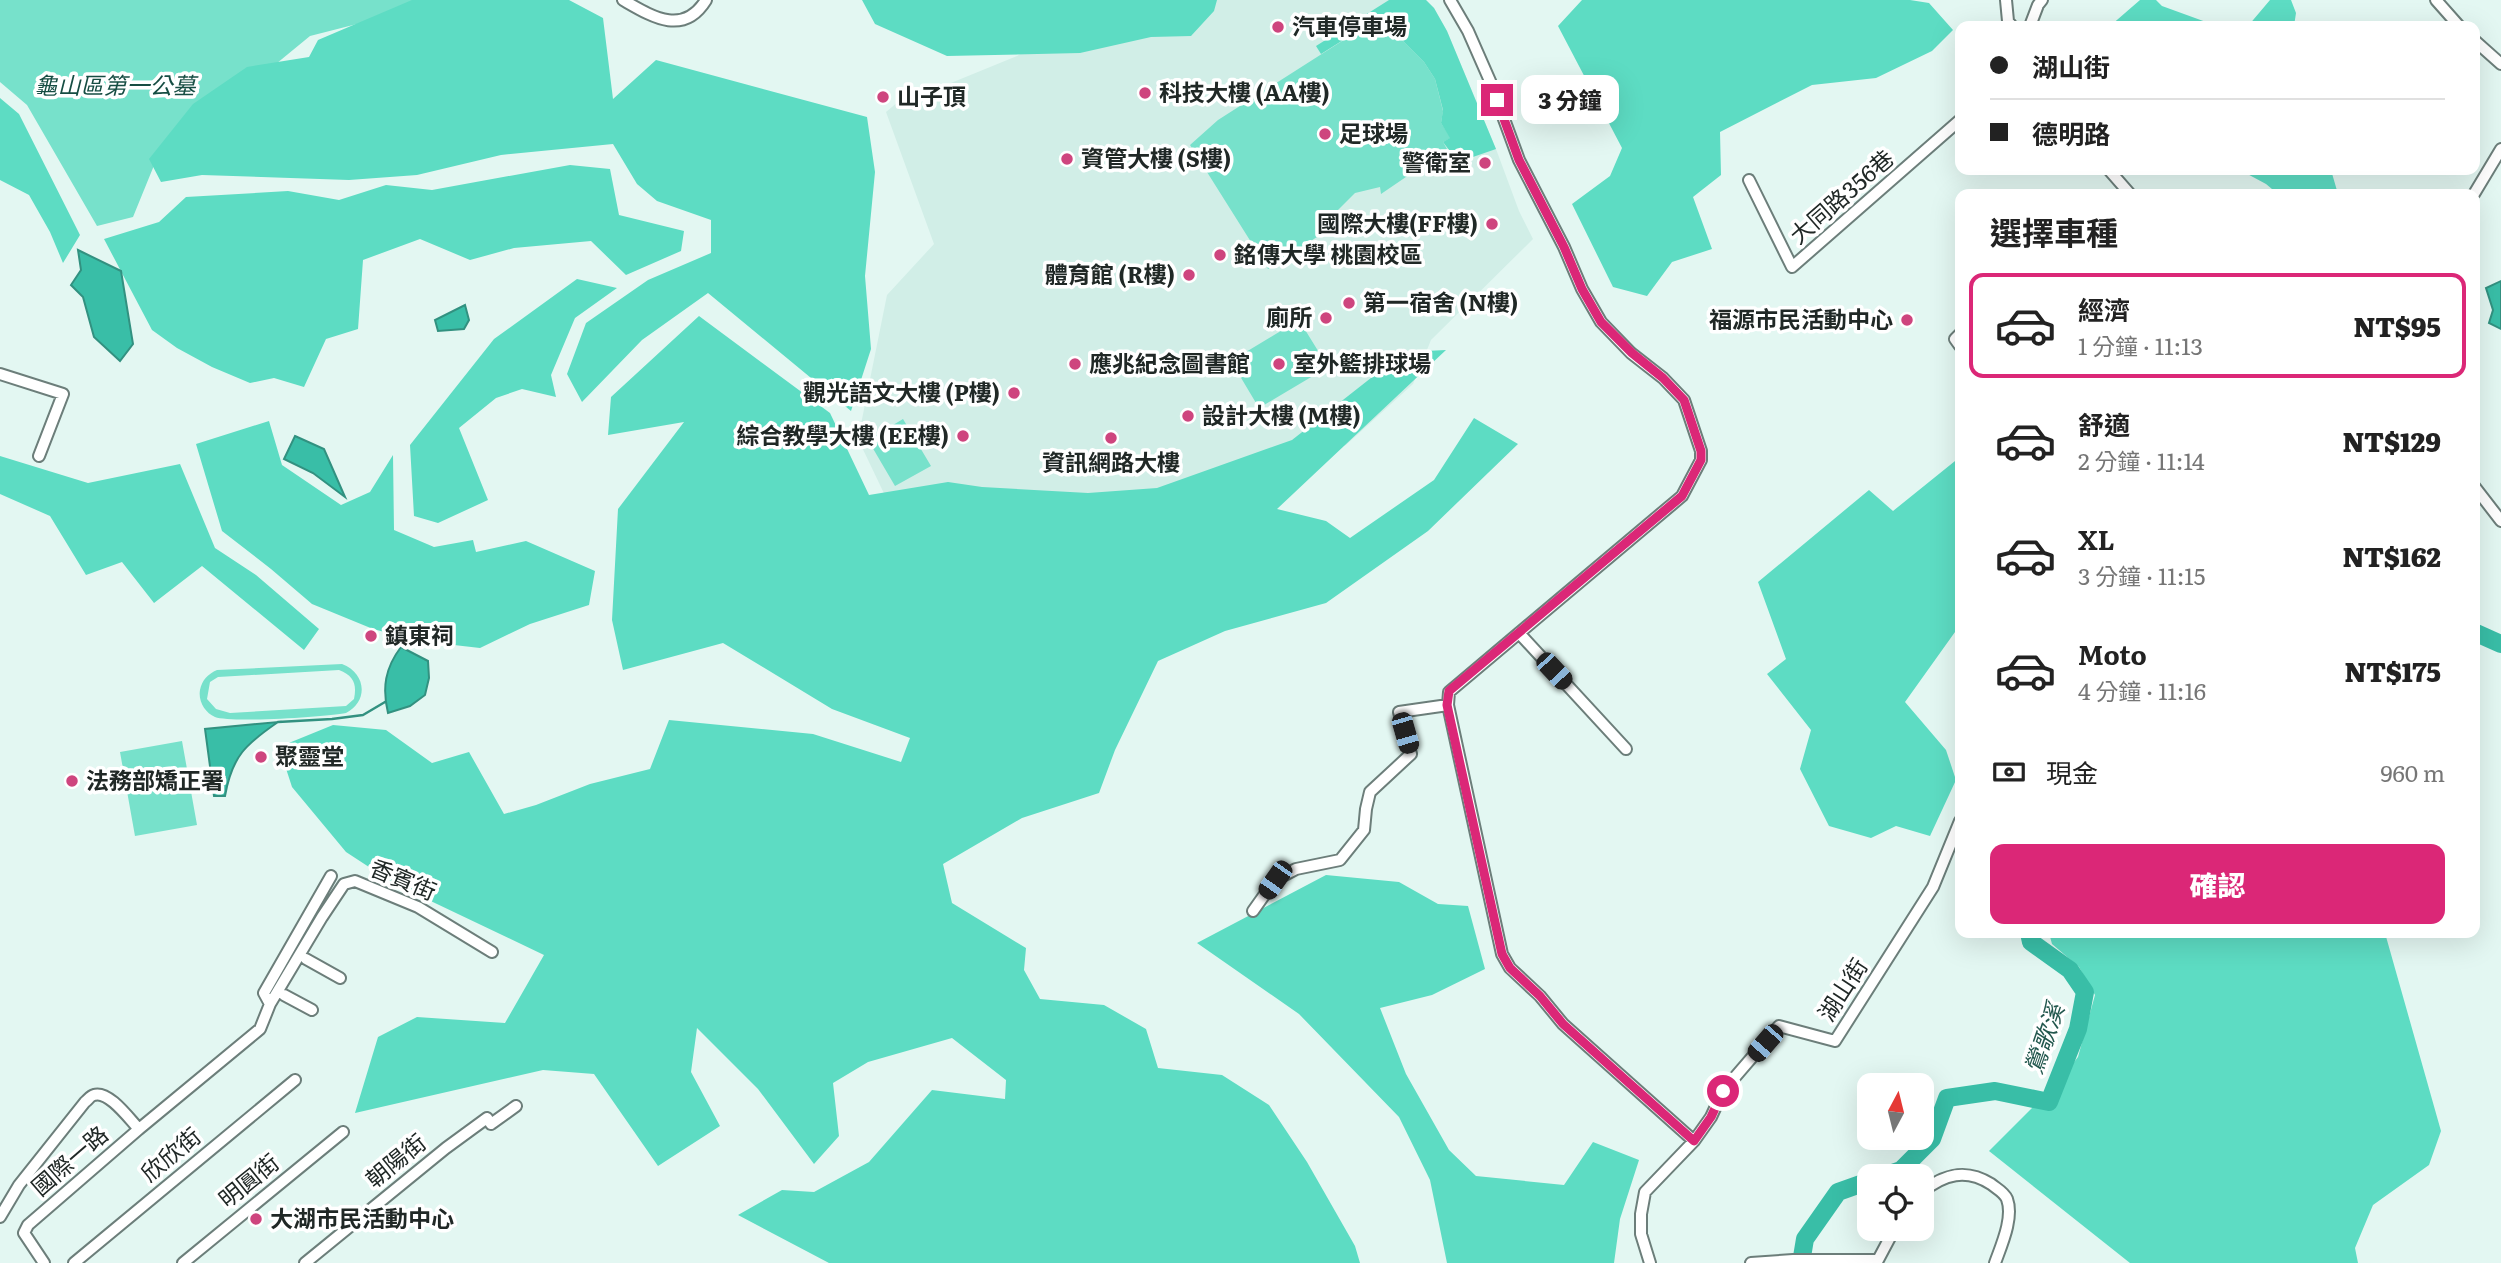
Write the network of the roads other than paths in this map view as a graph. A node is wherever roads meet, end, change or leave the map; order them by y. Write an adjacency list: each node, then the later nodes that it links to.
1 (623, 0): 2 (street)
2 (706, 0)
3 (1450, 0): 22 (street)
4 (2006, 0): 7 (street)
5 (2042, 0): 8 (street)
6 (2436, 0): 9 (street)
7 (2008, 21)
8 (2032, 21)
9 (2455, 21)
10 (2480, 45): 11 (street)
11 (2501, 64)
12 (1955, 124): 15 (street, 大同路356巷)
13 (2501, 149): 17 (street)
14 (2113, 175): 16 (street)
15 (1749, 180)
16 (2126, 189)
17 (2477, 189)
18 (0, 374): 19 (street)
19 (39, 456)
20 (2480, 494): 21 (street)
21 (2501, 521)
22 (1519, 633): 23 (street); 24 (street)
23 (1447, 705): 27 (street); 38 (street)
24 (1626, 749)
25 (1955, 833): 38 (street, 湖山街)
26 (331, 876): 32 (street, 香賓街)
27 (1253, 911)
28 (492, 952): 32 (street, 香賓街)
29 (306, 958): 30 (street)
30 (340, 978)
31 (284, 995): 33 (street)
32 (270, 1004): 36 (street, 香賓街)
33 (312, 1010)
34 (295, 1080): 43 (street, 欣欣街)
35 (516, 1106): 45 (street, 朝陽街)
36 (139, 1129): 40 (street, 國際一路); 42 (street, 國際一路)
37 (343, 1132): 44 (street, 明圓街)
38 (1694, 1141): 46 (street)
39 (1934, 1184): 48 (street)
40 (0, 1217)
41 (1888, 1241): 47 (street)
42 (41, 1262)
43 (74, 1263)
44 (183, 1263)
45 (305, 1263)
46 (1650, 1263)
47 (1751, 1263)
48 (1995, 1263)

